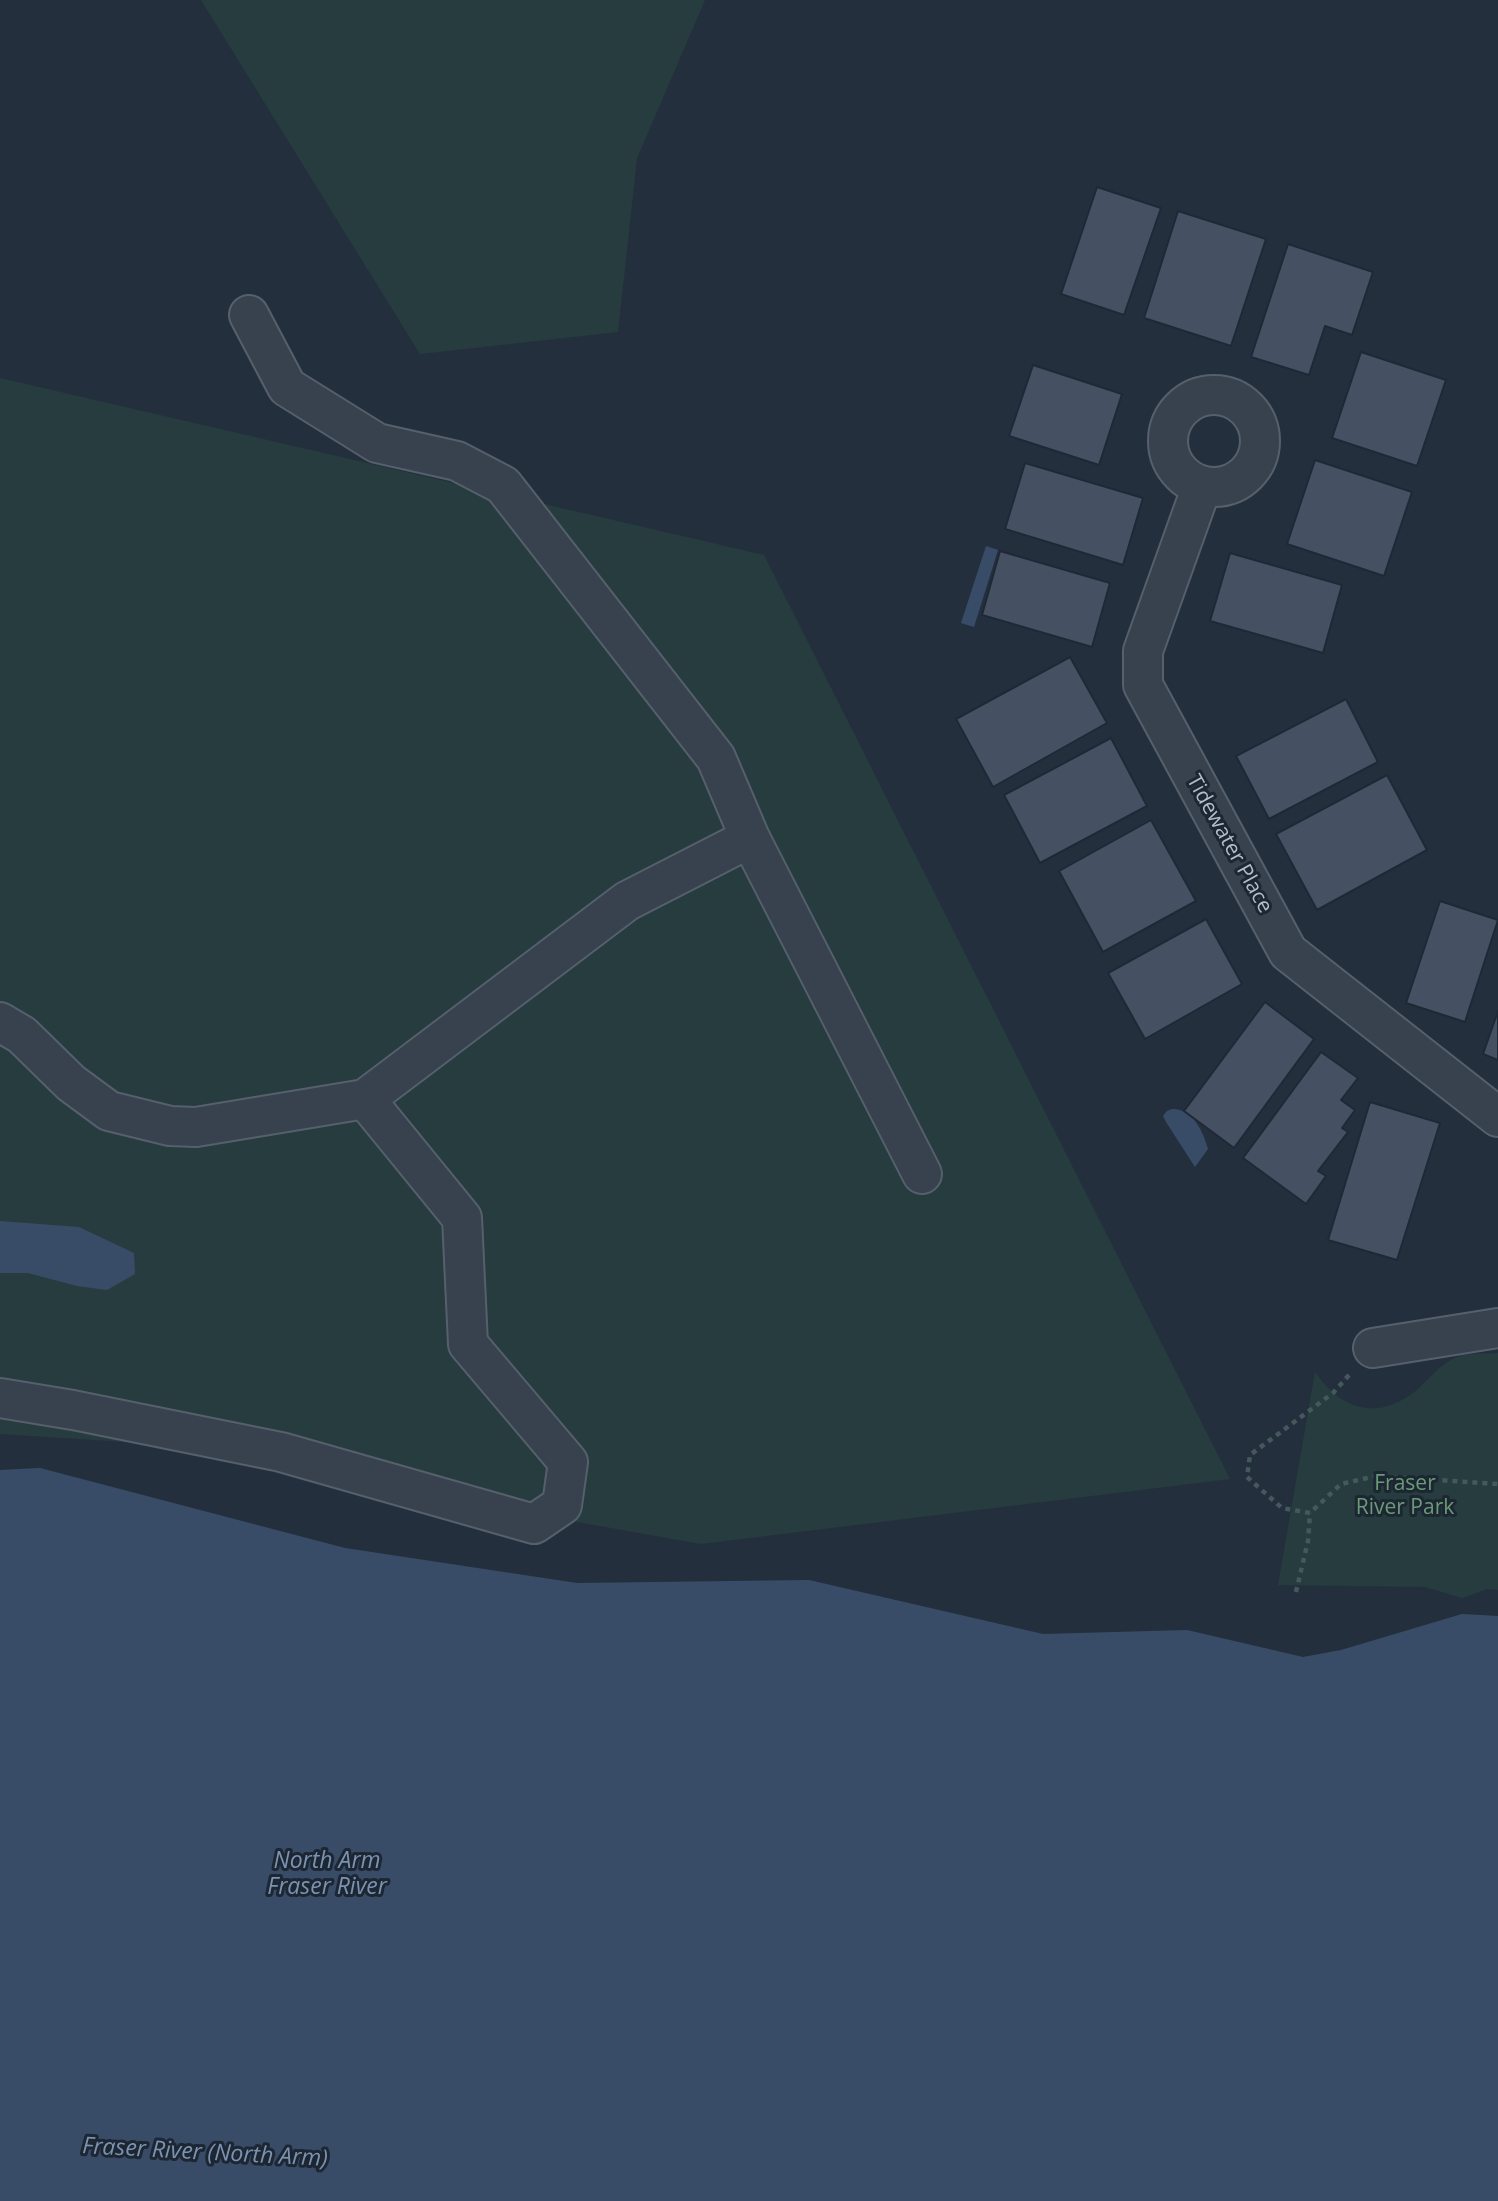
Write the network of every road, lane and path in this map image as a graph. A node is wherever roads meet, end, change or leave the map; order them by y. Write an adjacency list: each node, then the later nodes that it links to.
1 (249, 315): 3 (street)
2 (1202, 486): 6 (street, Tidewater Place)
3 (750, 838): 5 (street); 7 (street)
4 (0, 1022): 5 (street)
5 (365, 1099): 10 (street)
6 (1498, 1117)
7 (922, 1174)
8 (1498, 1328): 9 (street)
9 (1373, 1348): 12 (path)
10 (0, 1398)
11 (1498, 1484): 12 (path)
12 (1310, 1513): 13 (path)
13 (1296, 1592)

